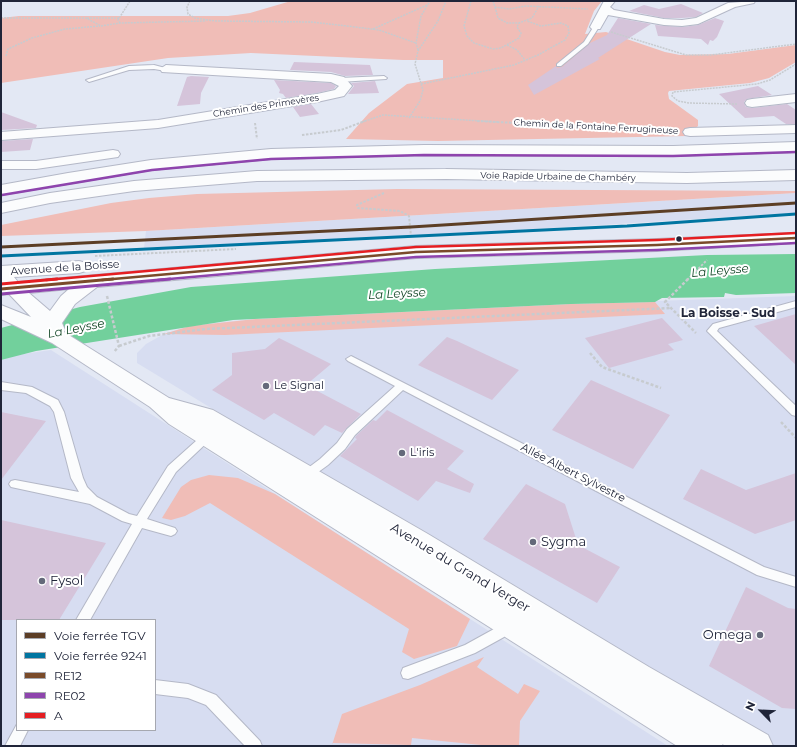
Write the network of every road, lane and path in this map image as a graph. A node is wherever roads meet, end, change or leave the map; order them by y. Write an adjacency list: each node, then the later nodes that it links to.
1 (130, 1): 14 (path)
2 (190, 1): 15 (path)
3 (430, 1): 8 (path)
4 (446, 1): 25 (path)
5 (471, 1): 24 (path)
6 (493, 1): 11 (path)
7 (750, 1): 10 (street)
8 (427, 5): 21 (path); 22 (path)
9 (539, 6): 10 (path); 11 (path); 16 (path)
10 (608, 6): 20 (street)
11 (495, 7): 18 (path)
12 (1, 18): 13 (path)
13 (86, 18): 14 (path); 19 (path)
14 (119, 18): 17 (path)
15 (215, 20): 17 (path); 21 (path)
16 (527, 21): 18 (path); 27 (path)
17 (120, 23): 19 (path)
18 (519, 23): 24 (path)
19 (101, 26): 26 (path)
20 (596, 28): 23 (path); 29 (lane)
21 (370, 29): 22 (path)
22 (416, 43): 25 (path)
23 (796, 44)
24 (507, 45): 27 (path)
25 (418, 51): 34 (path)
26 (6, 56)
27 (525, 60): 34 (path)
28 (796, 64): 36 (path)
29 (559, 65)
30 (166, 69): 32 (lane); 33 (street, Chemin des Primevères)
31 (384, 78): 33 (lane)
32 (89, 80)
33 (340, 80): 42 (street, Chemin des Primevères)
34 (422, 84): 38 (path)
35 (796, 98): 36 (street)
36 (752, 103)
37 (397, 115): 38 (path, Chemin de la Fontaine Ferrugineuse)
38 (409, 118): 41 (path, Chemin de la Fontaine Ferrugineuse)
39 (350, 128): 43 (path)
40 (796, 129): 41 (street, Chemin de la Fontaine Ferrugineuse)
41 (690, 132)
42 (1, 136)
43 (319, 137)
44 (796, 147): 46 (main road)
45 (113, 154): 47 (street)
46 (254, 155): 50 (main road); 51 (main road)
47 (1, 165)
48 (320, 174): 49 (main road, Voie Rapide Urbaine de Chambéry); 53 (main road); 54 (main road)
49 (796, 175)
50 (1, 179)
51 (1, 190)
52 (384, 193): 56 (path)
53 (1, 208)
54 (1, 221)
55 (796, 238): 56 (main road, Avenue de la Boisse)
56 (415, 247): 58 (main road, Avenue de la Boisse); 60 (main road, Avenue de la Boisse)
57 (707, 259): 62 (path)
58 (1, 272)
59 (6, 285): 60 (main road, Avenue de la Boisse); 64 (main road, Avenue du Grand Verger)
60 (99, 287): 64 (main road); 66 (path)
61 (796, 304): 74 (lane)
62 (672, 308): 65 (path); 67 (path)
63 (8, 314): 64 (main road, Avenue du Grand Verger)
64 (55, 331): 73 (main road, Avenue du Grand Verger)
65 (698, 335)
66 (118, 341)
67 (119, 346)
68 (590, 353): 72 (path)
69 (351, 359): 71 (lane, Allée Albert Sylvestre)
70 (1, 386): 78 (lane)
71 (401, 386): 76 (lane); 81 (lane, Allée Albert Sylvestre)
72 (661, 388)
73 (158, 401): 75 (main road, Avenue du Grand Verger); 76 (main road, Avenue du Grand Verger)
74 (796, 412)
75 (208, 437): 76 (lane); 79 (lane); 83 (main road, Avenue du Grand Verger)
76 (306, 475): 85 (main road, Avenue du Grand Verger)
77 (15, 484): 78 (lane)
78 (93, 500): 79 (lane)
79 (140, 521): 80 (lane); 82 (lane)
80 (171, 531)
81 (796, 582)
82 (84, 619)
83 (508, 624): 84 (lane); 85 (lane); 90 (main road, Avenue du Grand Verger)
84 (408, 673)
85 (638, 677): 91 (main road, Avenue du Grand Verger)
86 (156, 687): 89 (lane)
87 (20, 731): 88 (lane)
88 (12, 746)
89 (255, 746)
90 (707, 746)
91 (757, 746)

